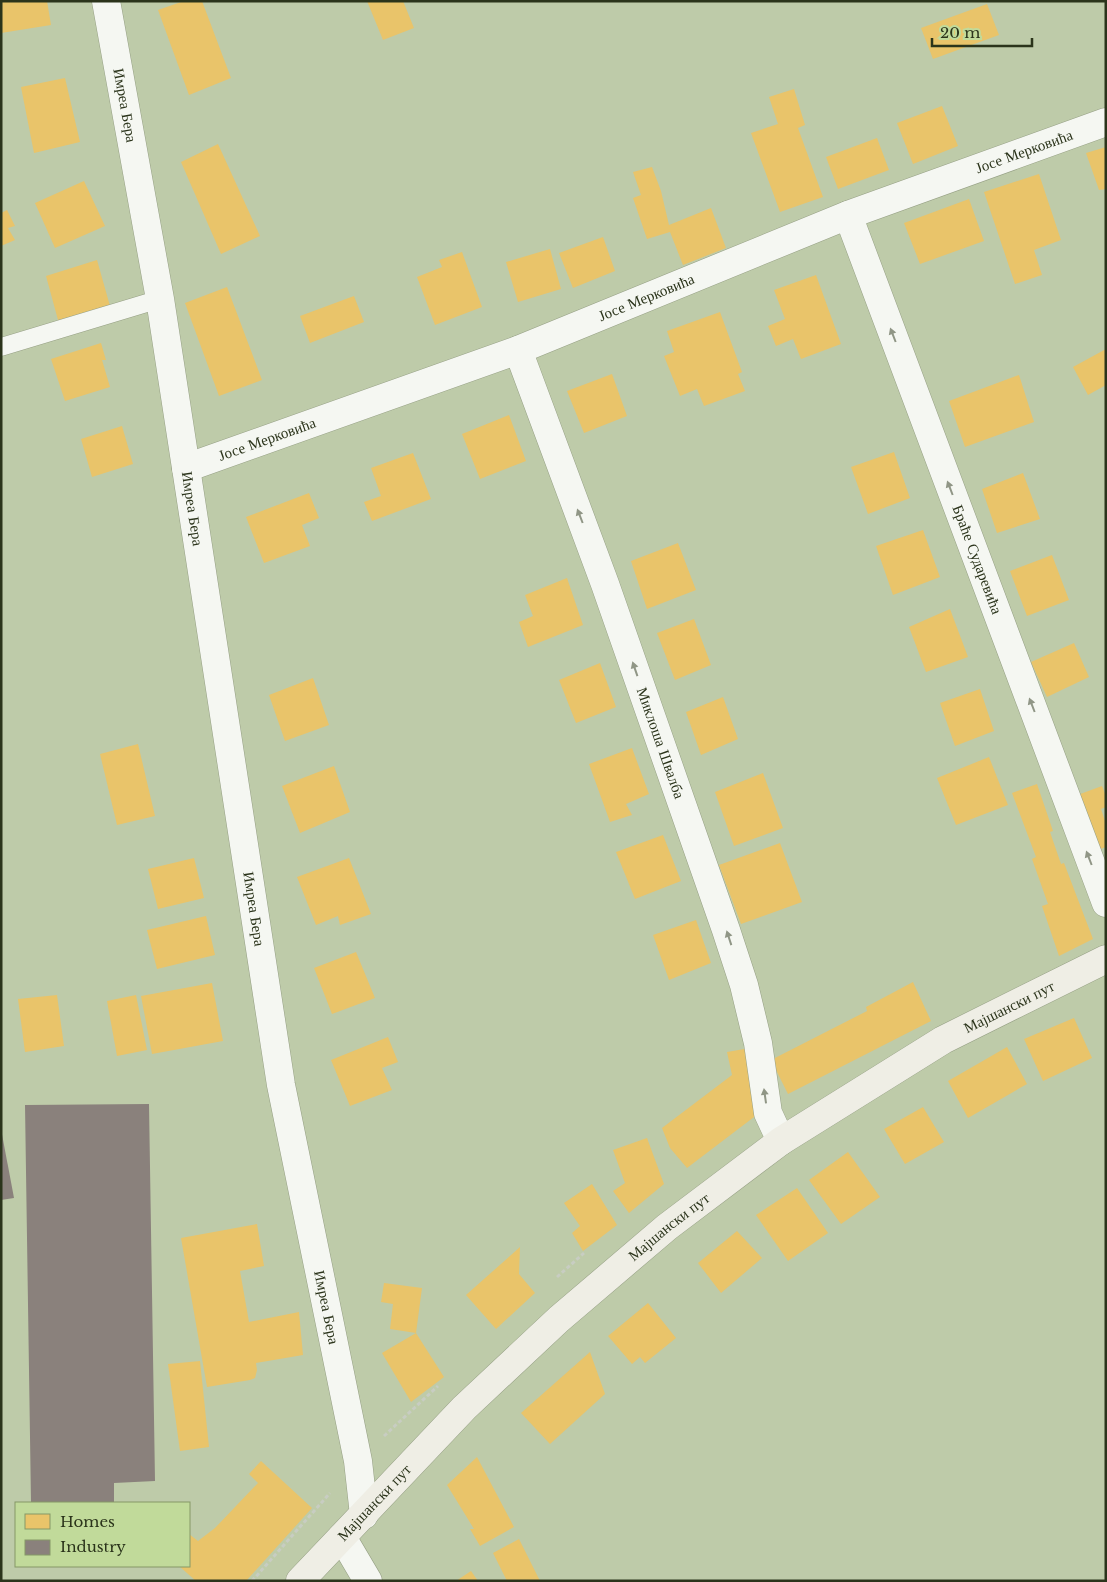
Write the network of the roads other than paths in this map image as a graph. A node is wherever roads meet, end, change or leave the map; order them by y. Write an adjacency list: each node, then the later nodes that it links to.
1 (106, 1): 4 (street, Имреа Бера)
2 (1106, 122): 3 (street, Јосе Мерковића)
3 (848, 215): 6 (street, Јосе Мерковића); 8 (street, Браће Сударевића, one-way to 3)
4 (160, 299): 5 (lane); 7 (street, Имреа Бера)
5 (1, 347)
6 (518, 350): 7 (street, Јосе Мерковића); 10 (street, Миклоша Швалба, one-way to 6)
7 (186, 468): 11 (street, Имреа Бера)
8 (1106, 903)
9 (1106, 958): 10 (street, Мајшански пут)
10 (781, 1141): 11 (street, Мајшански пут)
11 (364, 1515): 12 (street, Мајшански пут)
12 (342, 1537): 13 (street, Мајшански пут); 14 (street)
13 (300, 1581)
14 (368, 1581)

